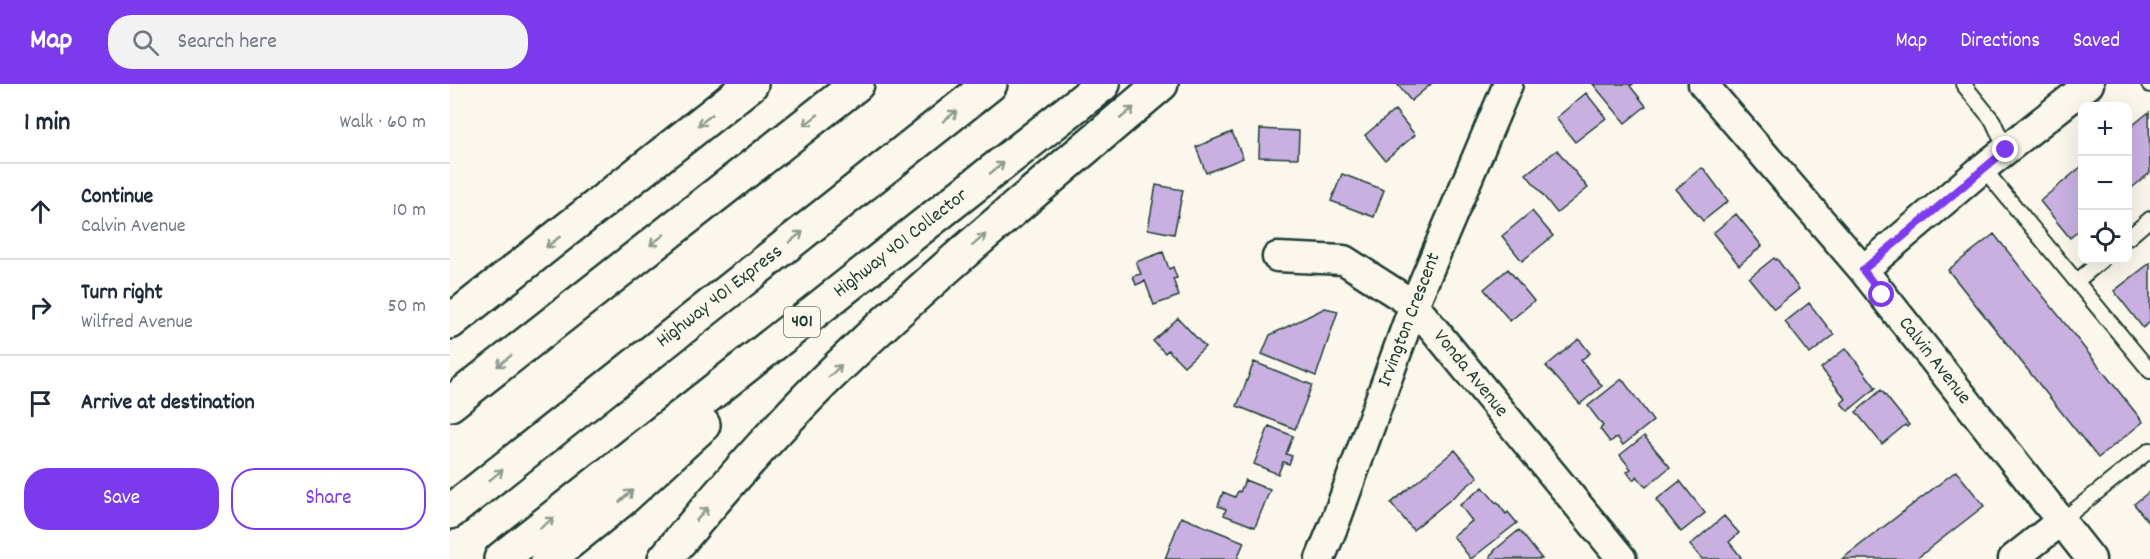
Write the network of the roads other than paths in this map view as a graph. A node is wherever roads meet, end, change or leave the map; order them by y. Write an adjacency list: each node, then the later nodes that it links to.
1 (751, 84): 20 (highway, one-way to 20)
2 (857, 84): 22 (highway, one-way to 22)
3 (990, 84): 24 (highway, Highway 401 Express, one-way to 3)
4 (1103, 84): 15 (highway, Highway 401 Collector / 401, one-way to 4)
5 (1161, 84): 28 (highway, one-way to 5)
6 (1508, 84): 19 (street, Irvington Crescent)
7 (1703, 84): 17 (street, Calvin Avenue)
8 (1963, 84): 10 (lane)
9 (2088, 84): 10 (street)
10 (2006, 150): 11 (street)
11 (1983, 168): 17 (street); 18 (lane)
12 (2150, 219): 13 (lane)
13 (2132, 234)
14 (1277, 257): 19 (street, Vonda Avenue)
15 (883, 258): 26 (highway, Highway 401 Collector / 401, one-way to 15); 27 (highway, one-way to 15)
16 (2097, 264): 18 (lane)
17 (1863, 270): 25 (street, Calvin Avenue)
18 (2077, 281): 21 (lane)
19 (1414, 305): 29 (street, Irvington Crescent); 30 (street, Vonda Avenue)
20 (450, 322)
21 (2150, 371)
22 (450, 404)
23 (2150, 450): 25 (lane)
24 (450, 512)
25 (2061, 521): 31 (street); 32 (street, Calvin Avenue)
26 (501, 559)
27 (548, 559)
28 (665, 559)
29 (1320, 559)
30 (1622, 559)
31 (2013, 559)
32 (2091, 559)

